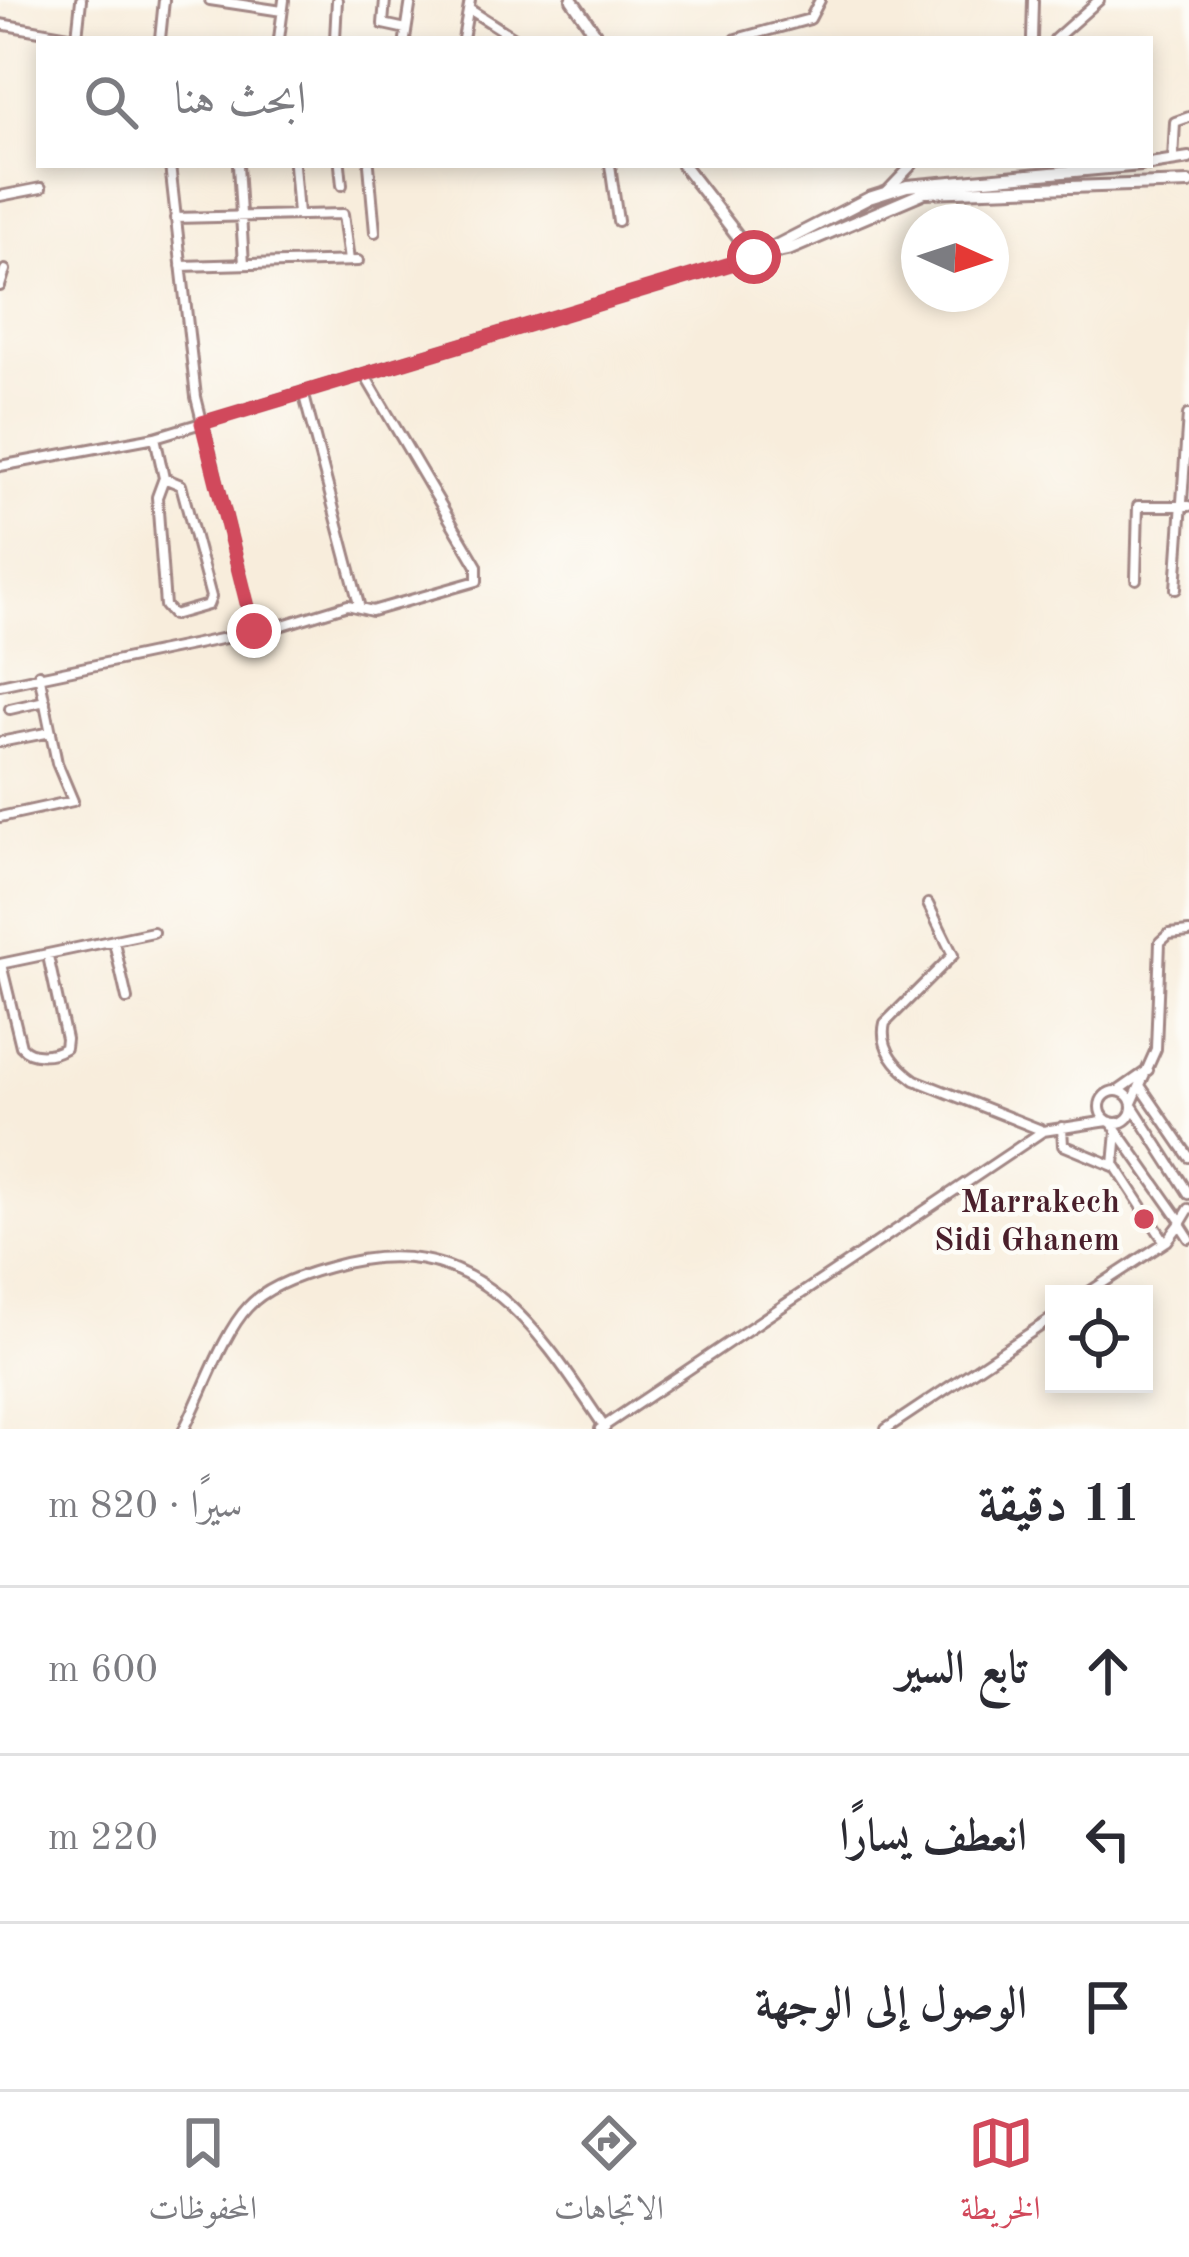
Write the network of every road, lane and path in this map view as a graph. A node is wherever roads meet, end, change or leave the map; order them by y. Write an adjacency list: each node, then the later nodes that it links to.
1 (81, 0): 16 (street)
2 (164, 0): 17 (street)
3 (210, 0): 12 (street)
4 (337, 0): 19 (street)
5 (385, 0): 14 (street)
6 (411, 0): 14 (street)
7 (575, 0): 22 (main road)
8 (820, 0): 23 (street)
9 (1033, 0): 24 (street)
10 (1099, 0): 25 (street)
11 (470, 4): 20 (street); 21 (street)
12 (283, 5): 18 (street)
13 (0, 24): 15 (street)
14 (406, 34)
15 (70, 36)
16 (82, 36)
17 (160, 36)
18 (279, 36)
19 (335, 36)
20 (464, 36)
21 (512, 36)
22 (597, 36)
23 (747, 36)
24 (1032, 36)
25 (1058, 36)
26 (1189, 117): 28 (street)
27 (1189, 158): 28 (main road)
28 (1173, 161): 29 (main road)
29 (1153, 164)
30 (170, 168): 48 (street)
31 (238, 168): 47 (street)
32 (294, 168): 46 (street)
33 (340, 168): 42 (street)
34 (369, 168): 50 (street)
35 (610, 168): 49 (street)
36 (685, 168): 51 (main road)
37 (909, 168): 44 (street)
38 (1099, 168): 44 (main road)
39 (1146, 168): 40 (main road)
40 (1149, 183): 41 (main road); 51 (main road)
41 (1189, 183)
42 (342, 184)
43 (41, 188): 45 (street)
44 (888, 190): 51 (main road)
45 (0, 196)
46 (298, 214): 47 (street); 52 (street)
47 (241, 216): 48 (street); 52 (street)
48 (176, 218): 53 (street)
49 (617, 221)
50 (375, 232)
51 (754, 257): 56 (street)
52 (244, 264): 53 (street)
53 (181, 266): 59 (street)
54 (5, 270): 55 (street)
55 (0, 286)
56 (364, 374): 57 (street); 66 (street)
57 (304, 392): 59 (street); 66 (street)
58 (1188, 416): 63 (street)
59 (202, 423): 60 (street); 67 (street)
60 (155, 437): 61 (street); 62 (street)
61 (0, 466)
62 (164, 478): 62 (street)
63 (1185, 506): 64 (street); 65 (street)
64 (1136, 578)
65 (1176, 589)
66 (360, 608): 67 (street)
67 (254, 631): 68 (street)
68 (39, 674): 69 (street); 70 (street)
69 (0, 685)
70 (45, 701): 71 (street); 72 (street)
71 (10, 709)
72 (51, 732): 73 (street); 74 (street)
73 (0, 742)
74 (0, 817)
75 (928, 904): 90 (street)
76 (154, 932): 78 (street)
77 (1189, 932): 82 (street)
78 (113, 941): 79 (street); 81 (street)
79 (48, 956): 80 (street); 80 (street)
80 (1, 964)
81 (127, 999)
82 (1149, 1070): 83 (street); 84 (street)
83 (1141, 1087): 85 (street); 91 (street)
84 (1118, 1091): 85 (street); 86 (street)
85 (1132, 1105): 87 (street); 93 (street)
86 (1100, 1108): 87 (street); 88 (street)
87 (1112, 1124): 88 (street); 92 (street); 95 (street)
88 (1073, 1125): 89 (street)
89 (1061, 1127): 90 (street); 92 (street)
90 (1042, 1131): 100 (street)
91 (1189, 1157)
92 (1114, 1166): 97 (street)
93 (1189, 1194)
94 (1189, 1209): 95 (street)
95 (1180, 1222): 96 (street); 97 (street)
96 (1188, 1238): 97 (street)
97 (1166, 1241): 98 (street)
98 (1100, 1285)
99 (1045, 1323): 102 (street)
100 (603, 1428): 101 (street)
101 (184, 1429)
102 (886, 1429)

